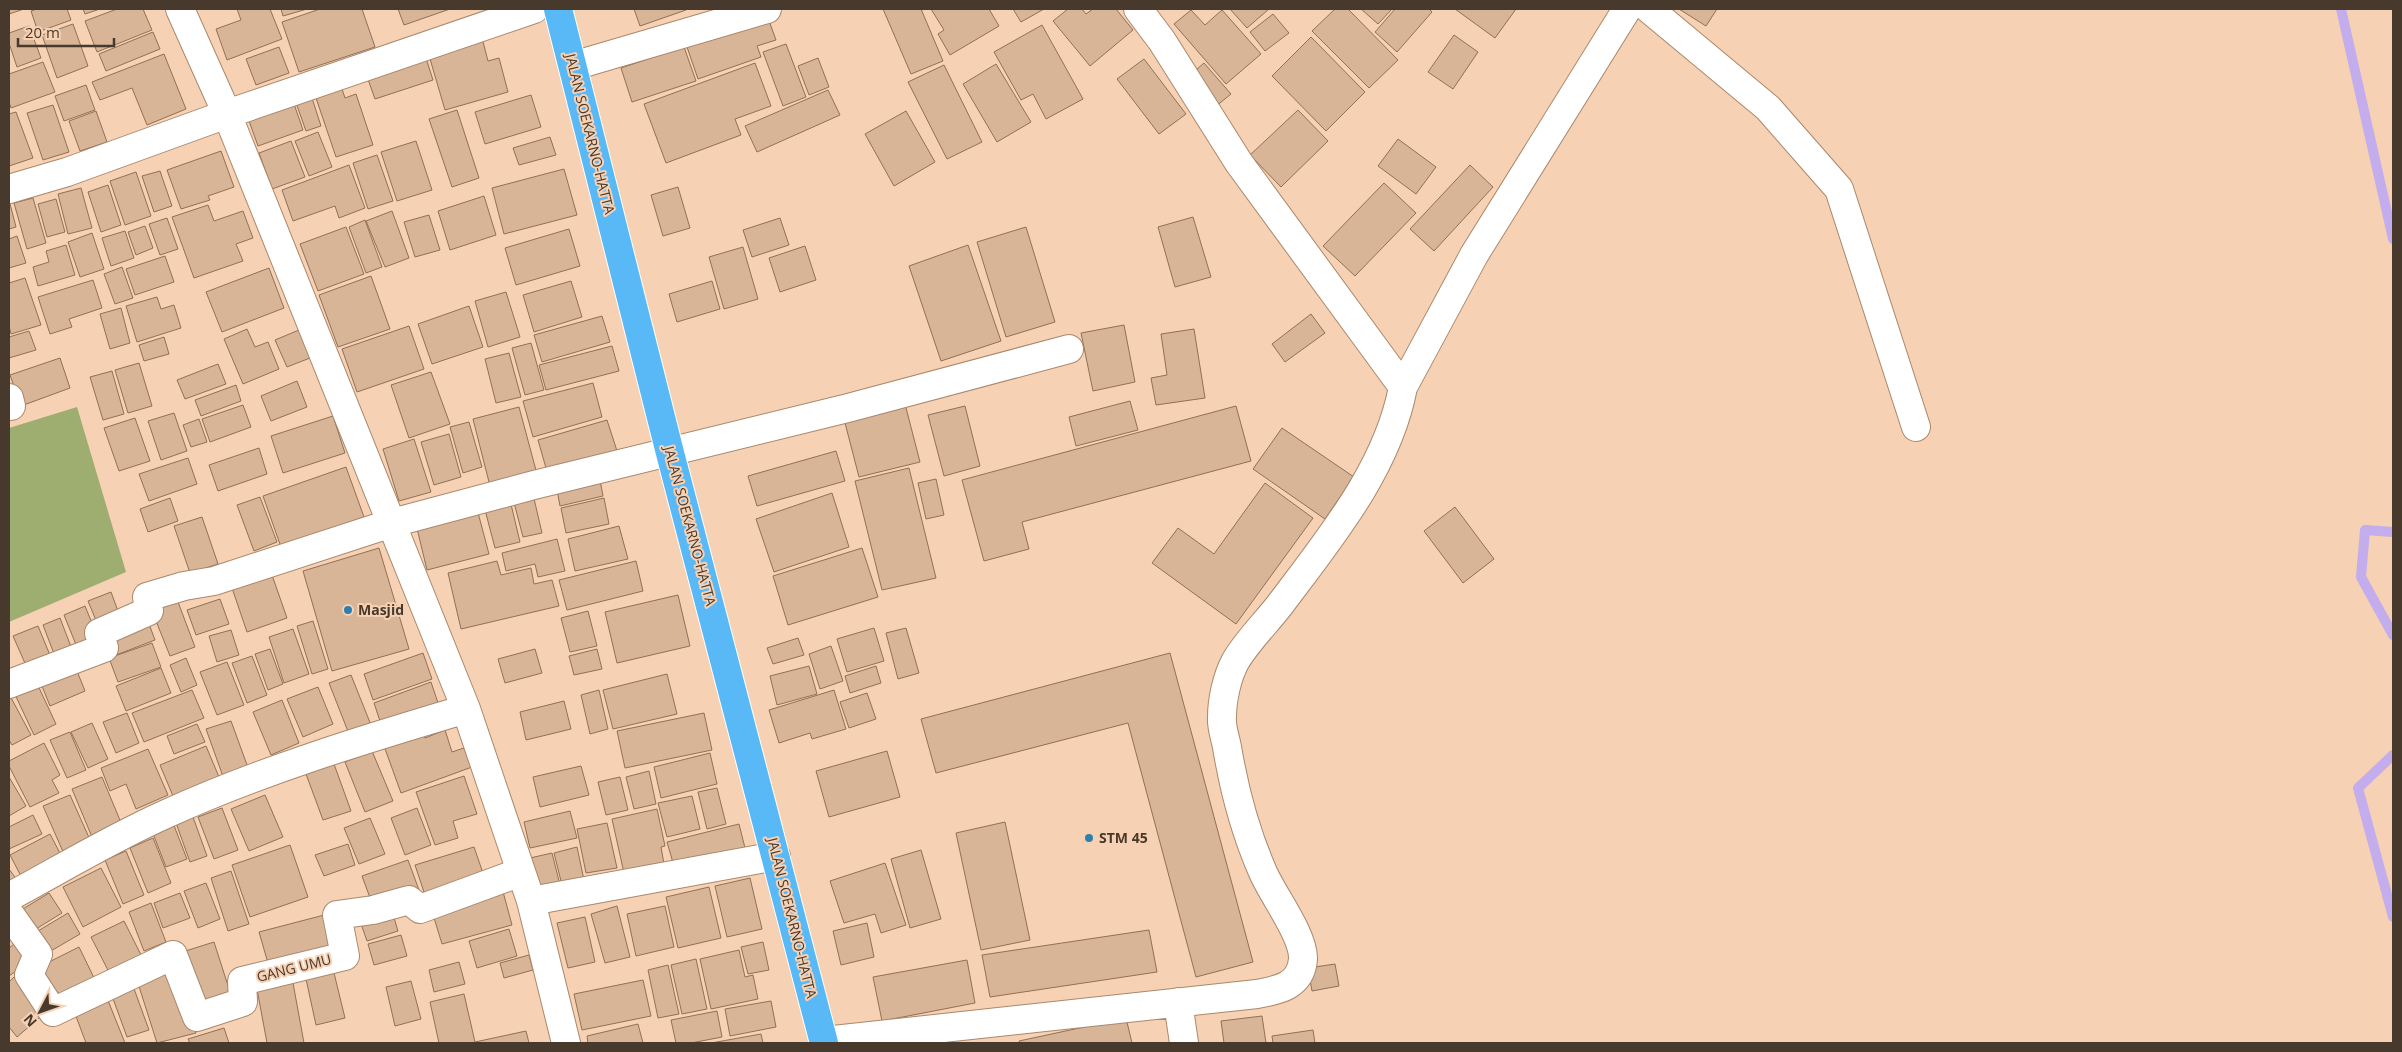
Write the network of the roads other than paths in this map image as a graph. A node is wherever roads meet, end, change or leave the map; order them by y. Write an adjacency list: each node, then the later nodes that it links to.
1 (180, 9): 9 (street)
2 (534, 9): 9 (street)
3 (558, 9): 8 (highway, JALAN SOEKARNO-HATTA)
4 (767, 9): 8 (street)
5 (1627, 9): 12 (street)
6 (1649, 9): 13 (street)
7 (1147, 12): 12 (street)
8 (573, 66): 14 (highway, JALAN SOEKARNO-HATTA)
9 (227, 114): 10 (street); 15 (street)
10 (9, 189)
11 (1069, 348): 14 (street)
12 (1403, 387): 23 (street)
13 (1916, 427)
14 (670, 453): 15 (street); 18 (highway, JALAN SOEKARNO-HATTA)
15 (392, 523): 16 (street); 17 (street)
16 (9, 684)
17 (466, 708): 19 (street); 20 (street)
18 (776, 856): 21 (street); 24 (highway, JALAN SOEKARNO-HATTA)
19 (521, 872): 21 (street); 22 (street, GANG UMU)
20 (9, 897)
21 (531, 901): 25 (street)
22 (9, 913)
23 (1178, 1002): 24 (street); 26 (street)
24 (824, 1042)
25 (566, 1043)
26 (1184, 1043)

